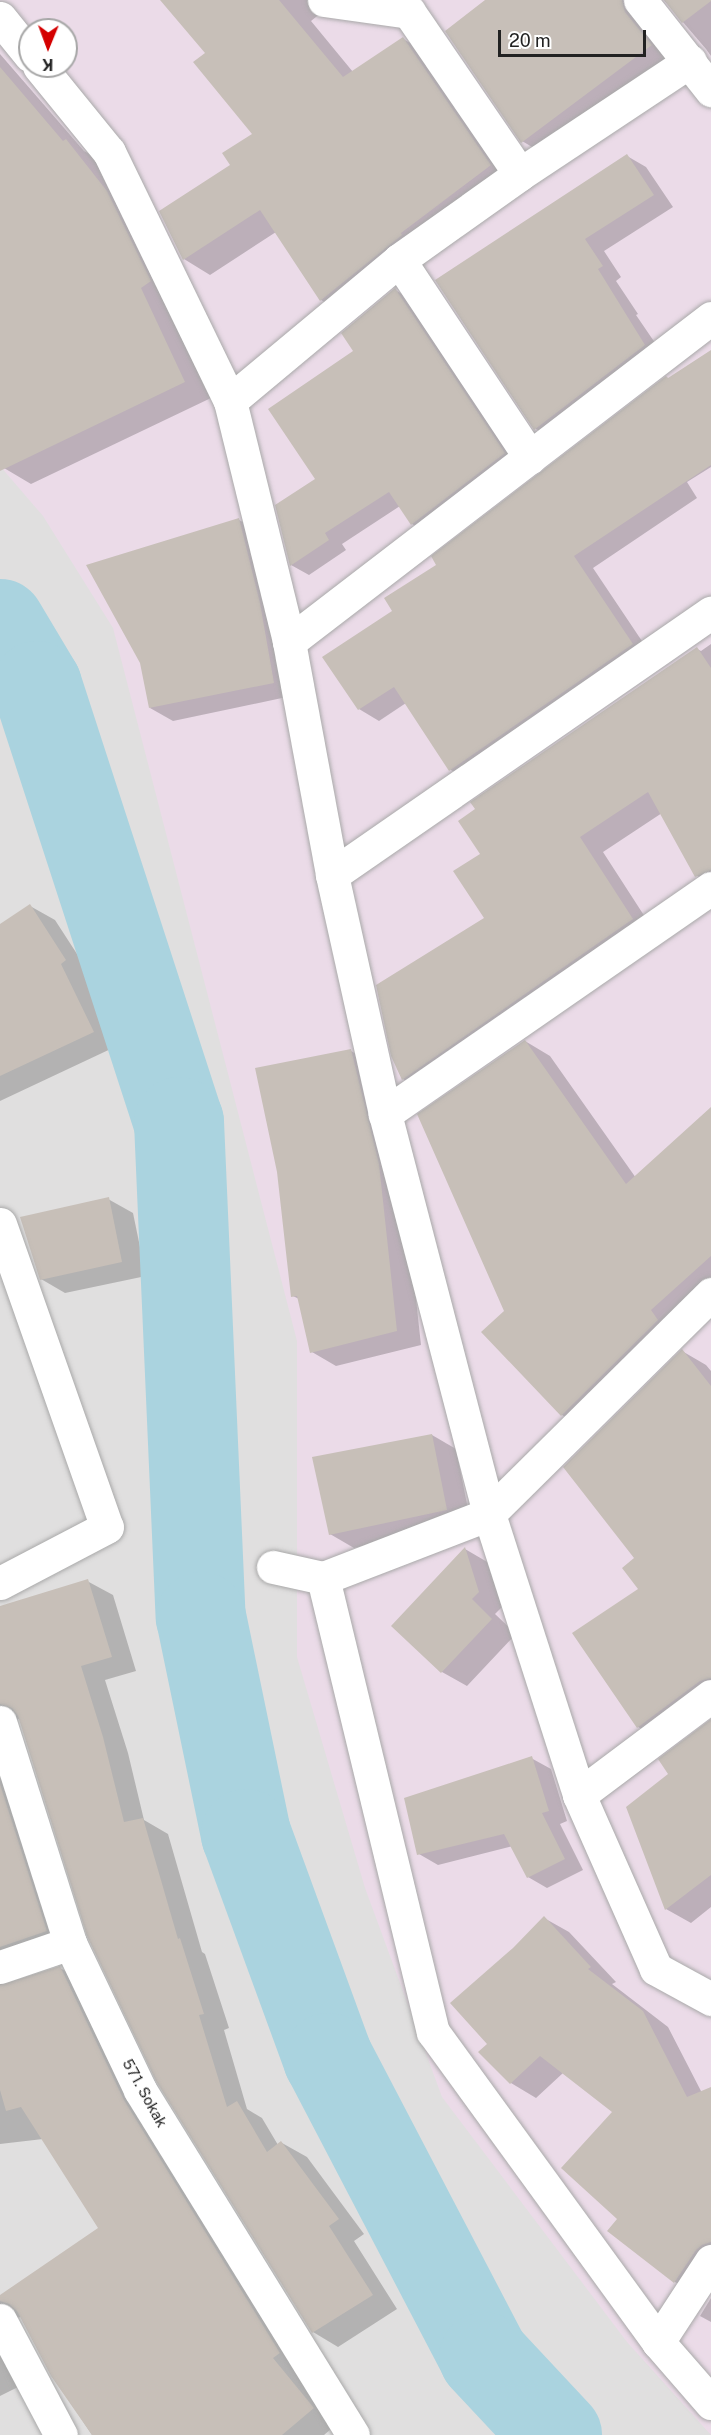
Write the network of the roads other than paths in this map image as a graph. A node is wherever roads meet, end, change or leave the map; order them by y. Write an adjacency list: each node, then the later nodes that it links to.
1 (324, 0): 8 (street)
2 (640, 0): 5 (street)
3 (0, 18): 4 (street)
4 (18, 40)
5 (690, 61): 7 (street); 8 (street)
6 (49, 78): 11 (street)
7 (711, 90)
8 (520, 174): 9 (street)
9 (399, 260): 11 (street); 12 (street)
10 (711, 318): 12 (street)
11 (230, 400): 14 (street)
12 (530, 457): 14 (street)
13 (711, 613): 15 (street)
14 (289, 642): 15 (street)
15 (332, 875): 17 (street)
16 (711, 888): 17 (street)
17 (385, 1114): 20 (street)
18 (0, 1224): 23 (street)
19 (709, 1300): 20 (street)
20 (489, 1514): 22 (street); 26 (street)
21 (273, 1567): 22 (street)
22 (323, 1578): 32 (street)
23 (0, 1583)
24 (711, 1696): 26 (street)
25 (0, 1722): 27 (street, 571. Sokak)
26 (579, 1795): 29 (street)
27 (70, 1943): 28 (street); 35 (street, 571. Sokak)
28 (0, 1967)
29 (711, 2000)
30 (711, 2261): 32 (street)
31 (0, 2320): 34 (street)
32 (658, 2342): 33 (street)
33 (711, 2403)
34 (62, 2435)
35 (353, 2435)

